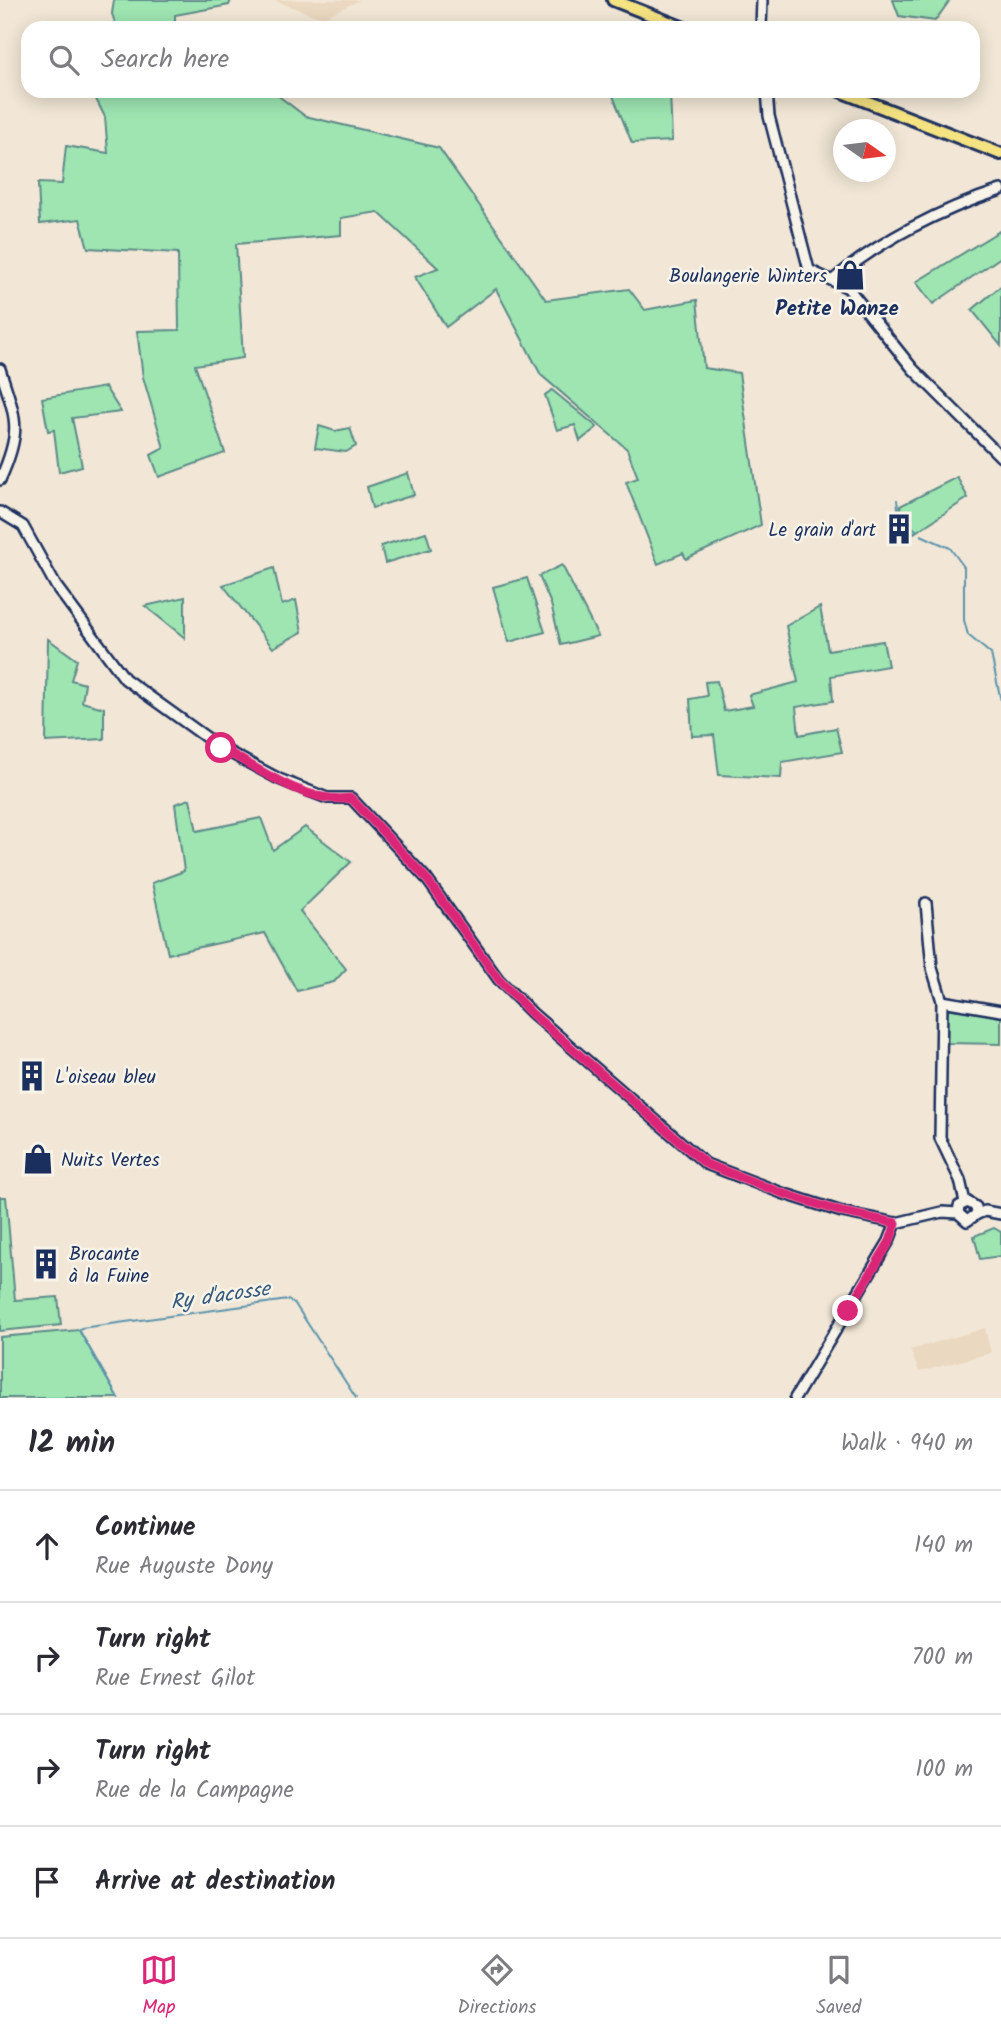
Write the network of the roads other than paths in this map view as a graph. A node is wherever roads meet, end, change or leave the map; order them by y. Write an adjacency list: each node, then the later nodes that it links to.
1 (613, 0): 3 (main road)
2 (762, 0): 4 (street)
3 (666, 21)
4 (761, 21)
5 (768, 98): 9 (street)
6 (858, 98): 7 (main road)
7 (1001, 154)
8 (1001, 190): 9 (street)
9 (833, 280): 11 (street)
10 (0, 369): 12 (street)
11 (1001, 457)
12 (0, 480)
13 (0, 512): 21 (street)
14 (926, 903): 15 (street)
15 (942, 1001): 16 (street); 17 (street)
16 (1001, 1012)
17 (965, 1202): 18 (street); 19 (street)
18 (958, 1213): 19 (street); 21 (street)
19 (977, 1214): 20 (street)
20 (1001, 1214)
21 (896, 1223): 22 (street)
22 (795, 1398)

